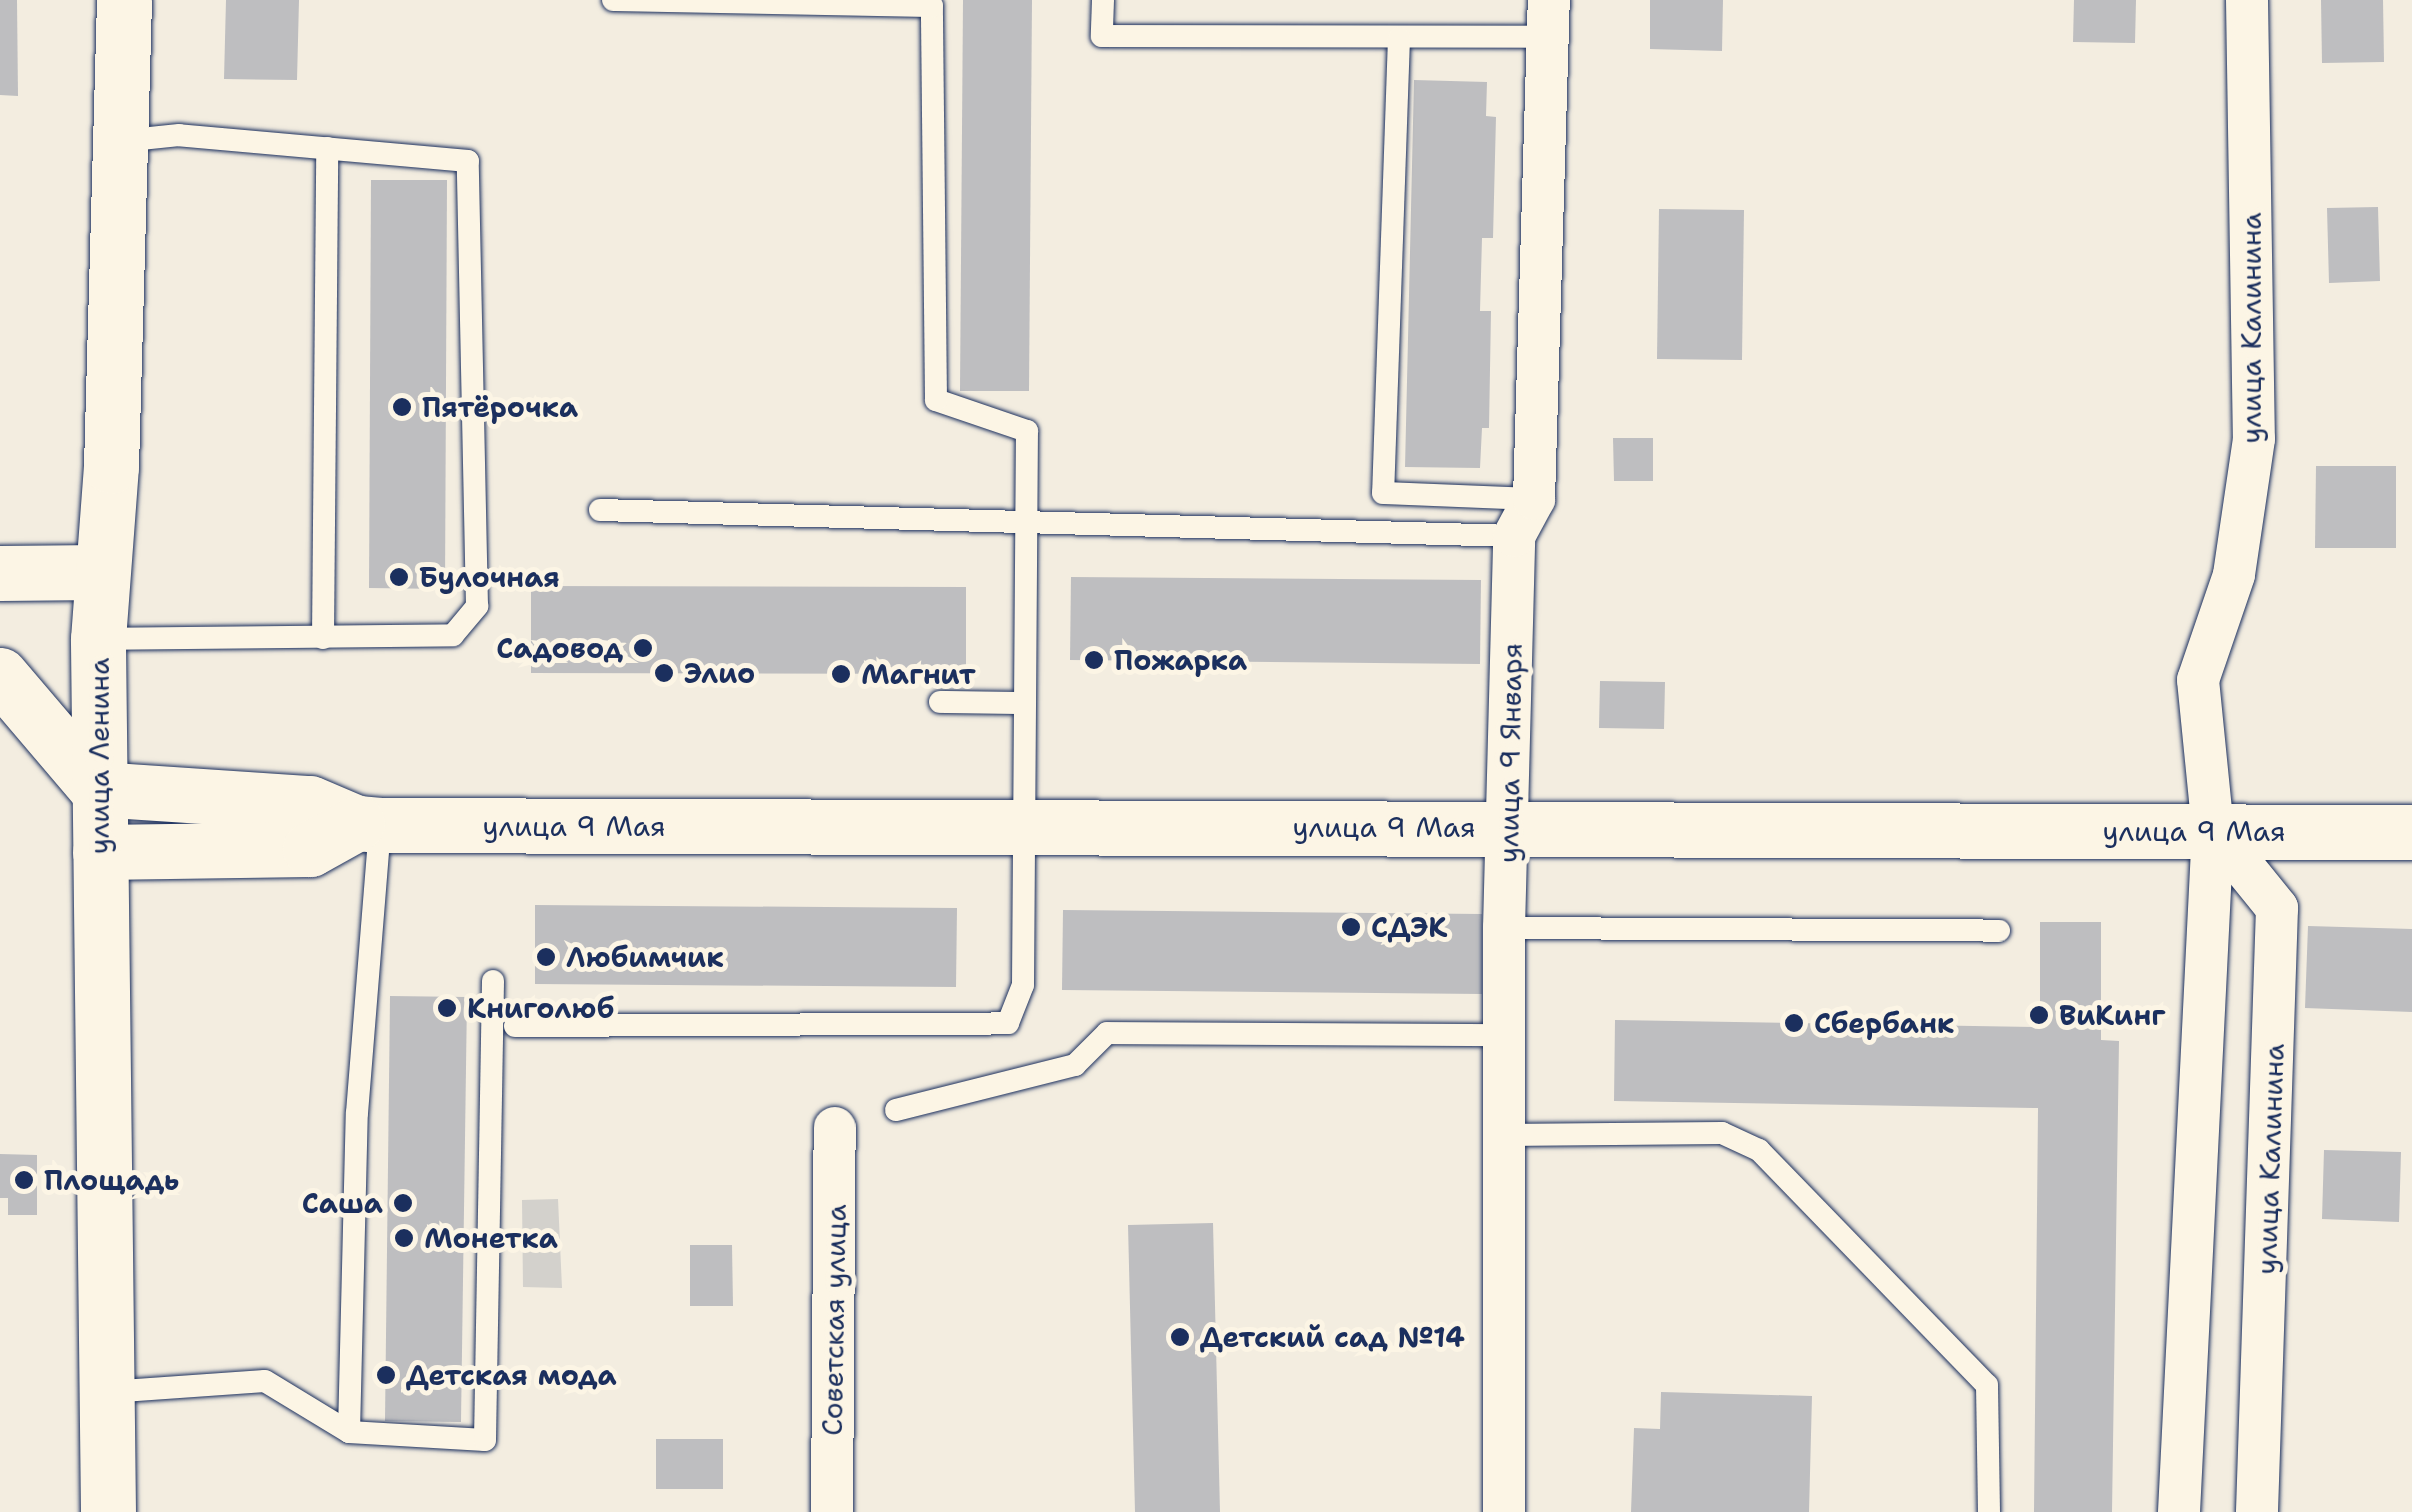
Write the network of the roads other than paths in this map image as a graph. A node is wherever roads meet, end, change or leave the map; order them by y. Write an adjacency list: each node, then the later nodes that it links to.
1 (124, 0): 7 (street, улица Ленина)
2 (613, 0): 11 (lane)
3 (1103, 0): 6 (lane)
4 (2246, 0): 24 (street, улица Калинина)
5 (1548, 18): 6 (lane); 9 (street, улица 9 Января)
6 (1399, 38): 9 (lane)
7 (120, 141): 8 (lane); 13 (street, улица Ленина)
8 (327, 148): 15 (lane); 15 (lane)
9 (1534, 499): 12 (street, улица 9 Января)
10 (600, 510): 11 (lane)
11 (1027, 520): 12 (lane); 19 (lane)
12 (1514, 536): 23 (street, улица 9 Января)
13 (100, 572): 14 (street); 16 (street, улица Ленина)
14 (0, 573)
15 (323, 638): 16 (lane)
16 (98, 639): 20 (street, улица Ленина)
17 (0, 675): 20 (street)
18 (940, 702): 19 (lane)
19 (1025, 704): 22 (lane)
20 (97, 790): 21 (street, улица 9 Мая); 26 (street, улица Ленина)
21 (368, 824): 22 (street, улица 9 Мая); 26 (street, улица 9 Мая); 36 (lane)
22 (1025, 826): 23 (street, улица 9 Мая); 30 (lane)
23 (1509, 829): 24 (street, улица 9 Мая); 27 (street, улица 9 Января)
24 (2213, 829): 25 (street, улица 9 Мая); 41 (street, улица Калинина); 42 (street, улица Калинина)
25 (2412, 832)
26 (100, 852): 35 (street, улица Ленина)
27 (1504, 928): 28 (lane); 31 (street, улица 9 Января)
28 (1999, 931)
29 (492, 982): 36 (lane)
30 (515, 1026)
31 (1504, 1035): 32 (lane); 34 (street, улица 9 Января)
32 (896, 1110)
33 (836, 1128): 38 (street, Советская улица)
34 (1504, 1135): 39 (street, улица 9 Января); 40 (lane)
35 (108, 1392): 36 (lane); 37 (street, улица Ленина)
36 (349, 1432)
37 (108, 1512)
38 (832, 1512)
39 (1504, 1512)
40 (1989, 1512)
41 (2179, 1512)
42 (2257, 1512)

